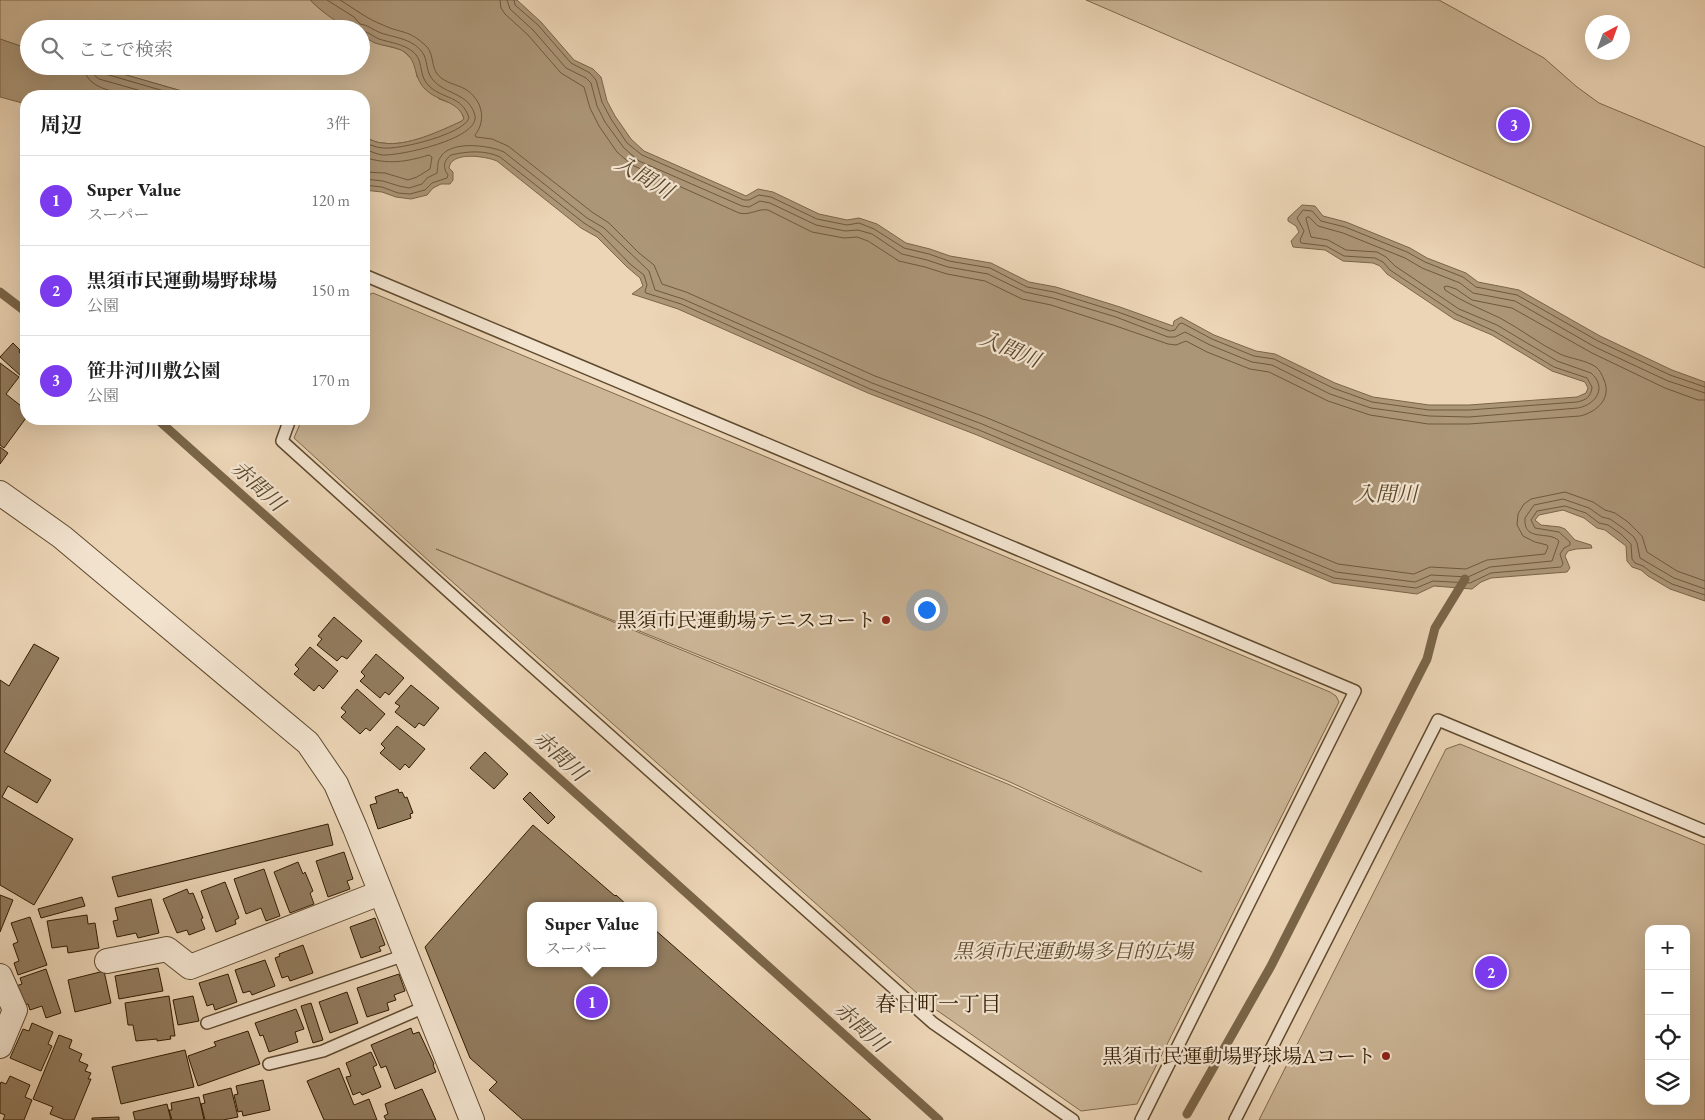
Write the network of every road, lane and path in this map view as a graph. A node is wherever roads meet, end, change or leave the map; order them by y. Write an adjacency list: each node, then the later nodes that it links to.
1 (370, 278): 15 (lane)
2 (288, 425): 14 (lane)
3 (0, 493): 5 (street)
4 (1705, 830): 16 (lane)
5 (380, 893): 6 (street); 7 (street)
6 (405, 955): 9 (street); 10 (lane)
7 (106, 961)
8 (0, 976): 11 (street)
9 (426, 1006): 12 (lane); 13 (street)
10 (207, 1023)
11 (0, 1046)
12 (269, 1064)
13 (472, 1120)
14 (1073, 1120)
15 (1141, 1120)
16 (1235, 1120)

